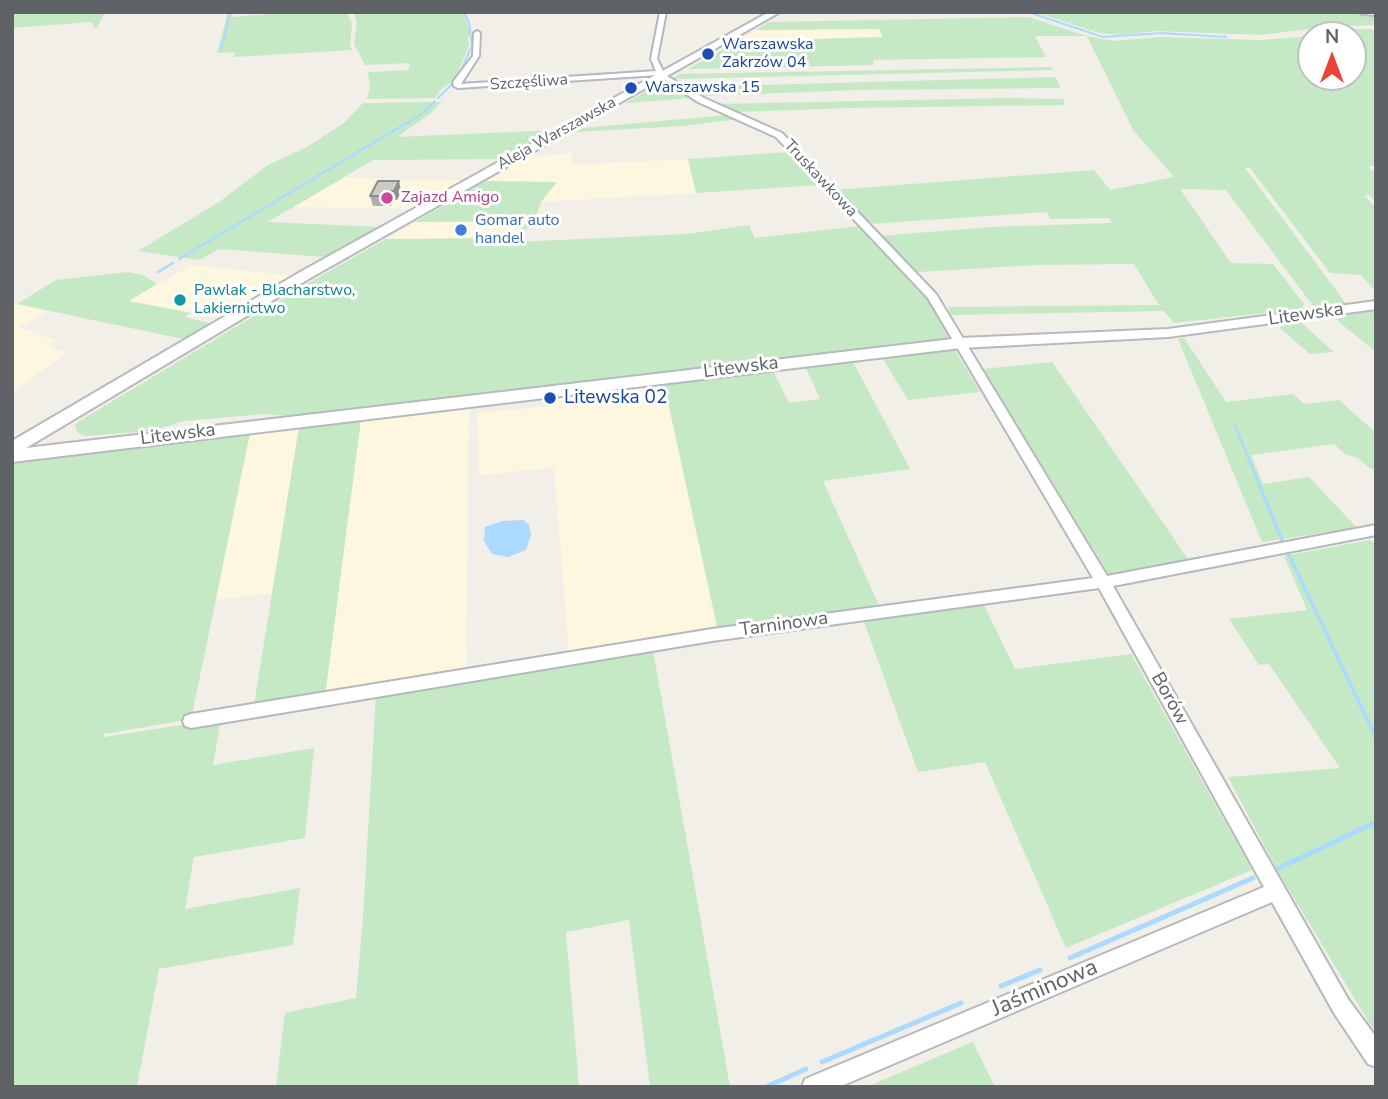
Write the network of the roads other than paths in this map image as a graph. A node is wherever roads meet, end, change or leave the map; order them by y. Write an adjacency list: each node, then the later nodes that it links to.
1 (663, 12): 6 (street)
2 (776, 12): 6 (street, Aleja Warszawska)
3 (1362, 12): 4 (street)
4 (1376, 13)
5 (478, 33): 6 (street, Szczęśliwa)
6 (661, 75): 8 (street, Truskawkowa); 9 (street, Aleja Warszawska)
7 (1376, 305): 8 (street, Litewska)
8 (961, 343): 12 (street, Litewska); 17 (street, Borów)
9 (65, 418): 10 (street, Aleja Warszawska); 11 (street)
10 (30, 439): 11 (street); 13 (street, Aleja Warszawska); 14 (street)
11 (69, 443): 12 (street)
12 (108, 443): 14 (street)
13 (12, 449)
14 (50, 451): 15 (street)
15 (12, 456)
16 (1376, 530): 17 (street, Tarninowa)
17 (1103, 582): 18 (street, Tarninowa); 19 (street, Borów)
18 (191, 721)
19 (1276, 891): 20 (street, Borów); 21 (street, Jaśminowa)
20 (1376, 1056)
21 (813, 1087)

